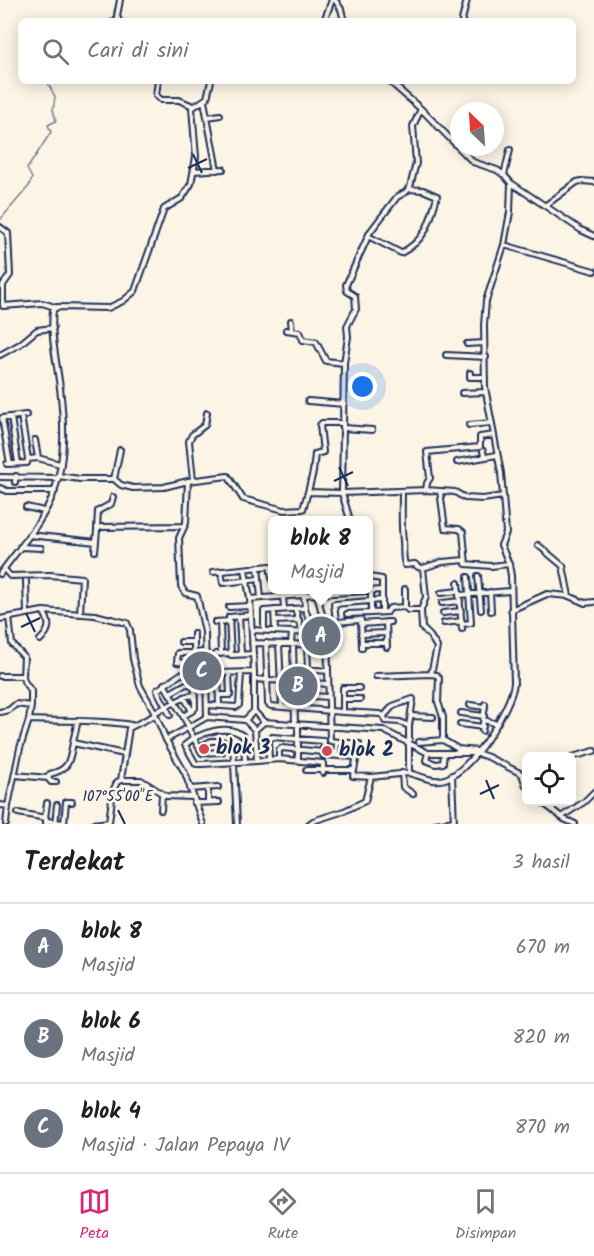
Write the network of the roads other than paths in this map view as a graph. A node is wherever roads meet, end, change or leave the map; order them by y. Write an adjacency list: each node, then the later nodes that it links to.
1 (120, 0): 4 (street)
2 (334, 0): 5 (street); 6 (street)
3 (467, 0): 7 (street)
4 (118, 18)
5 (325, 18)
6 (343, 18)
7 (462, 18)
8 (158, 84): 12 (street)
9 (211, 84): 11 (street)
10 (393, 84): 13 (street)
11 (204, 101): 12 (street); 15 (street)
12 (193, 106): 19 (street)
13 (422, 109): 20 (street); 23 (street)
14 (220, 115): 15 (street)
15 (208, 117): 17 (street)
16 (510, 150): 20 (street)
17 (217, 170): 18 (street); 19 (street)
18 (223, 170)
19 (194, 171): 30 (street)
20 (504, 175): 22 (street)
21 (594, 182): 24 (street)
22 (511, 183): 24 (street); 28 (street)
23 (408, 189): 26 (street); 26 (street)
24 (546, 205): 27 (street)
25 (1, 228): 30 (street)
26 (368, 236): 40 (street)
27 (594, 236)
28 (504, 245): 29 (street); 35 (street)
29 (594, 271)
30 (55, 308): 32 (street)
31 (291, 321): 34 (street)
32 (53, 328): 37 (street); 64 (street)
33 (286, 330): 34 (street)
34 (292, 331): 40 (street)
35 (485, 343): 36 (street); 39 (street)
36 (467, 344)
37 (0, 355)
38 (446, 355): 39 (street)
39 (486, 357): 42 (street)
40 (344, 363): 46 (street)
41 (470, 372): 42 (street)
42 (485, 377): 43 (street)
43 (486, 392): 44 (street); 50 (street)
44 (462, 393)
45 (308, 401): 46 (street)
46 (344, 405): 51 (street)
47 (207, 413): 69 (street)
48 (11, 417): 49 (street); 61 (street); 63 (street)
49 (1, 418): 63 (street)
50 (492, 423): 52 (street); 54 (street)
51 (343, 425): 53 (street); 76 (street); 77 (street)
52 (469, 425)
53 (372, 430)
54 (494, 435): 58 (street); 72 (street)
55 (35, 440): 60 (street)
56 (120, 450): 68 (street)
57 (483, 451): 59 (street)
58 (497, 455): 59 (street); 78 (street)
59 (484, 457): 62 (street)
60 (38, 458): 61 (street); 64 (street)
61 (28, 459): 63 (street)
62 (458, 462)
63 (18, 463)
64 (60, 464): 67 (street)
65 (16, 476): 66 (street); 67 (street); 70 (street)
66 (0, 477)
67 (58, 477): 68 (street); 73 (street)
68 (114, 480): 69 (street)
69 (191, 481): 76 (street); 83 (street)
70 (15, 482)
71 (0, 488): 73 (street)
72 (426, 490): 74 (street); 75 (street)
73 (55, 491): 81 (street)
74 (402, 491): 77 (street); 95 (street)
75 (440, 491): 78 (street); 91 (street)
76 (308, 492): 77 (street)
77 (342, 493): 82 (street)
78 (503, 496): 92 (street)
79 (113, 497): 84 (street)
80 (26, 507): 81 (street)
81 (44, 511): 85 (street)
82 (349, 516)
83 (184, 526): 84 (street); 181 (street)
84 (97, 530): 86 (street)
85 (29, 535): 86 (street); 88 (street)
86 (96, 542): 90 (street)
87 (538, 544): 121 (street)
88 (20, 547): 89 (street); 96 (street)
89 (41, 548)
90 (95, 551)
91 (465, 560): 92 (street); 95 (street)
92 (509, 564): 111 (street)
93 (258, 567): 94 (street); 97 (street); 104 (street)
94 (268, 567)
95 (423, 568): 138 (street)
96 (4, 569): 100 (street); 146 (street)
97 (245, 569): 98 (street); 106 (street)
98 (221, 571): 99 (street); 106 (street)
99 (213, 572)
100 (0, 574)
101 (477, 576): 115 (street)
102 (468, 577): 118 (street)
103 (373, 578): 109 (street)
104 (259, 579): 106 (street); 123 (street)
105 (26, 581): 145 (street)
106 (246, 581): 124 (street)
107 (458, 584): 114 (street)
108 (405, 589): 133 (street)
109 (382, 590): 110 (street); 125 (street)
110 (373, 591)
111 (510, 591): 112 (street); 141 (street)
112 (490, 592): 115 (street); 140 (street)
113 (441, 593): 114 (street)
114 (459, 593): 118 (street); 127 (street)
115 (480, 593): 118 (street); 139 (street)
116 (317, 594): 119 (street); 161 (street)
117 (371, 594): 126 (street)
118 (469, 594): 163 (street)
119 (304, 595): 120 (street); 134 (street)
120 (283, 596): 122 (street); 135 (street)
121 (569, 596): 128 (street); 141 (street)
122 (274, 597): 123 (street)
123 (261, 598): 124 (street)
124 (250, 599): 131 (street)
125 (382, 600): 126 (street); 144 (street)
126 (371, 601): 129 (street); 148 (street)
127 (460, 601): 130 (street); 143 (street)
128 (594, 602)
129 (345, 603): 150 (street); 159 (street)
130 (442, 603)
131 (250, 606): 132 (street); 151 (street)
132 (229, 607)
133 (405, 607): 138 (street); 144 (street)
134 (305, 608): 136 (street); 168 (street)
135 (284, 609): 136 (street); 137 (street)
136 (295, 609): 155 (street)
137 (274, 610): 158 (street); 165 (street)
138 (421, 610): 196 (street)
139 (481, 610)
140 (491, 610)
141 (511, 610): 246 (street)
142 (43, 611): 145 (street); 146 (street); 172 (street)
143 (461, 611): 149 (street); 163 (street)
144 (382, 612): 148 (street)
145 (27, 613): 153 (street)
146 (80, 613): 232 (street)
147 (361, 613): 148 (street); 150 (street); 160 (street)
148 (371, 613)
149 (443, 613)
150 (346, 614): 156 (street)
151 (251, 615): 152 (street); 164 (street)
152 (239, 616): 157 (street); 184 (street)
153 (9, 617): 154 (street); 198 (street)
154 (0, 619)
155 (298, 620): 158 (street); 168 (street)
156 (347, 620): 159 (street); 160 (street)
157 (230, 621): 183 (street); 183 (street)
158 (274, 621): 166 (street)
159 (336, 621): 161 (street)
160 (361, 622): 169 (street); 171 (street)
161 (324, 623): 180 (street)
162 (444, 623): 163 (street)
163 (462, 625)
164 (252, 630): 165 (street); 175 (street)
165 (264, 631): 166 (street)
166 (275, 631): 167 (street)
167 (292, 632): 168 (street); 178 (street)
168 (302, 632)
169 (386, 633): 171 (street); 171 (street)
170 (194, 634): 174 (street)
171 (362, 634)
172 (40, 640)
173 (181, 642): 174 (street)
174 (194, 642): 182 (street)
175 (252, 643): 176 (street); 185 (street)
176 (266, 643): 177 (street); 201 (street)
177 (279, 644): 178 (street); 202 (street)
178 (292, 644): 179 (street); 187 (street)
179 (307, 645): 180 (street); 188 (street)
180 (327, 645): 189 (street)
181 (206, 652): 182 (street); 195 (street)
182 (194, 653): 186 (street); 186 (street)
183 (231, 653): 184 (street)
184 (241, 654): 185 (street)
185 (253, 654): 190 (street)
186 (194, 664): 194 (street)
187 (294, 668): 188 (street); 203 (street)
188 (308, 669): 189 (street)
189 (328, 671): 206 (street)
190 (254, 672): 193 (street); 200 (street)
191 (218, 673): 192 (street); 195 (street); 212 (street)
192 (229, 673): 193 (street); 208 (street)
193 (241, 673): 205 (street)
194 (194, 674): 195 (street); 204 (street); 207 (street)
195 (207, 674): 219 (street)
196 (431, 674): 199 (street); 259 (street)
197 (0, 676): 198 (street)
198 (23, 676): 221 (street)
199 (376, 676)
200 (254, 679): 201 (street); 227 (street)
201 (267, 680): 202 (street); 224 (street)
202 (281, 681): 203 (street); 224 (street)
203 (294, 682): 206 (street); 213 (street)
204 (165, 684): 210 (street); 223 (street)
205 (240, 684): 208 (street); 222 (street)
206 (328, 684): 214 (street)
207 (195, 685): 210 (street); 211 (street)
208 (230, 685): 212 (street)
209 (359, 688): 216 (street)
210 (170, 693): 218 (street)
211 (195, 695): 215 (street); 226 (street)
212 (219, 695): 222 (street)
213 (294, 695): 214 (street); 225 (street)
214 (329, 697): 229 (street)
215 (184, 698): 218 (street); 226 (street)
216 (343, 699): 217 (street); 230 (street)
217 (360, 699)
218 (175, 702): 223 (street); 234 (street)
219 (207, 705): 222 (street); 237 (street)
220 (470, 705): 239 (street)
221 (31, 706): 228 (street); 240 (street)
222 (219, 706)
223 (166, 707): 232 (street); 233 (street)
224 (282, 707): 225 (street)
225 (295, 708): 229 (street); 244 (street)
226 (192, 711): 234 (street)
227 (254, 711): 242 (street); 243 (street)
228 (0, 712)
229 (330, 712): 230 (street); 248 (street)
230 (343, 712): 235 (street)
231 (460, 713): 239 (street)
232 (155, 714): 247 (street); 254 (street)
233 (170, 715)
234 (183, 716): 250 (street)
235 (384, 716): 236 (street); 249 (street)
236 (411, 716): 238 (street); 249 (street)
237 (207, 717): 242 (street); 250 (street)
238 (433, 717)
239 (484, 718): 245 (street); 246 (street)
240 (29, 720): 241 (street); 292 (street)
241 (78, 720): 247 (street); 263 (street)
242 (245, 720): 252 (street)
243 (264, 722): 244 (street); 252 (street)
244 (297, 724): 248 (street); 255 (street)
245 (460, 724)
246 (497, 724): 270 (street)
247 (130, 725): 273 (street)
248 (330, 726): 258 (street); 265 (street)
249 (409, 726): 265 (street)
250 (188, 727): 253 (street); 254 (street)
251 (221, 730): 253 (street); 256 (street); 264 (street)
252 (255, 730): 282 (street)
253 (194, 738): 266 (street); 284 (street)
254 (166, 740): 300 (street)
255 (297, 740): 257 (street); 267 (street); 278 (street)
256 (221, 741): 260 (street); 266 (street); 269 (street)
257 (323, 741): 258 (street); 274 (street)
258 (330, 741): 261 (street)
259 (443, 741): 262 (street); 270 (street)
260 (232, 742): 264 (street); 283 (street)
261 (337, 742): 275 (street); 277 (street)
262 (419, 742)
263 (73, 743): 273 (street); 295 (street)
264 (244, 743): 281 (street)
265 (410, 744): 271 (street); 291 (street)
266 (199, 747): 269 (street)
267 (297, 750): 274 (street); 279 (street); 280 (street)
268 (594, 751): 276 (street)
269 (222, 752): 284 (street)
270 (477, 752): 272 (street); 289 (street); 293 (street)
271 (428, 753): 272 (street); 272 (street)
272 (444, 753)
273 (124, 754): 296 (street)
274 (323, 754): 275 (street); 285 (street)
275 (336, 756): 277 (street)
276 (576, 756)
277 (357, 757): 287 (street)
278 (269, 759): 279 (street); 282 (street)
279 (279, 759): 280 (street)
280 (298, 760): 285 (street)
281 (245, 761): 282 (street); 283 (street)
282 (257, 761)
283 (234, 762): 284 (street); 325 (street)
284 (223, 763)
285 (323, 763): 288 (street)
286 (306, 770): 288 (street)
287 (354, 770): 288 (street); 294 (street)
288 (323, 771)
289 (522, 772)
290 (402, 773): 291 (street); 294 (street); 302 (street)
291 (409, 773): 293 (street)
292 (15, 775): 295 (street); 313 (street)
293 (452, 775): 320 (street)
294 (371, 777): 326 (street)
295 (48, 778): 297 (street)
296 (121, 780): 303 (street); 323 (street)
297 (56, 782)
298 (218, 787): 299 (street)
299 (208, 788): 300 (street); 307 (street)
300 (190, 789): 304 (street)
301 (594, 792): 305 (street)
302 (413, 794)
303 (162, 795): 304 (street); 315 (street)
304 (192, 797): 310 (street)
305 (592, 798): 317 (street)
306 (72, 802): 322 (street)
307 (208, 802): 308 (street); 310 (street)
308 (219, 802)
309 (47, 803): 318 (street)
310 (194, 803): 324 (street)
311 (0, 805): 313 (street)
312 (57, 805): 319 (street)
313 (8, 806): 321 (street)
314 (548, 806): 317 (street)
315 (161, 810)
316 (18, 813): 318 (street)
317 (561, 817): 328 (street)
318 (46, 821): 319 (street)
319 (55, 823): 322 (street)
320 (454, 823): 327 (street)
321 (6, 824)
322 (64, 824)
323 (93, 824)
324 (203, 824)
325 (237, 824)
326 (309, 824)
327 (435, 824)
328 (576, 824)

